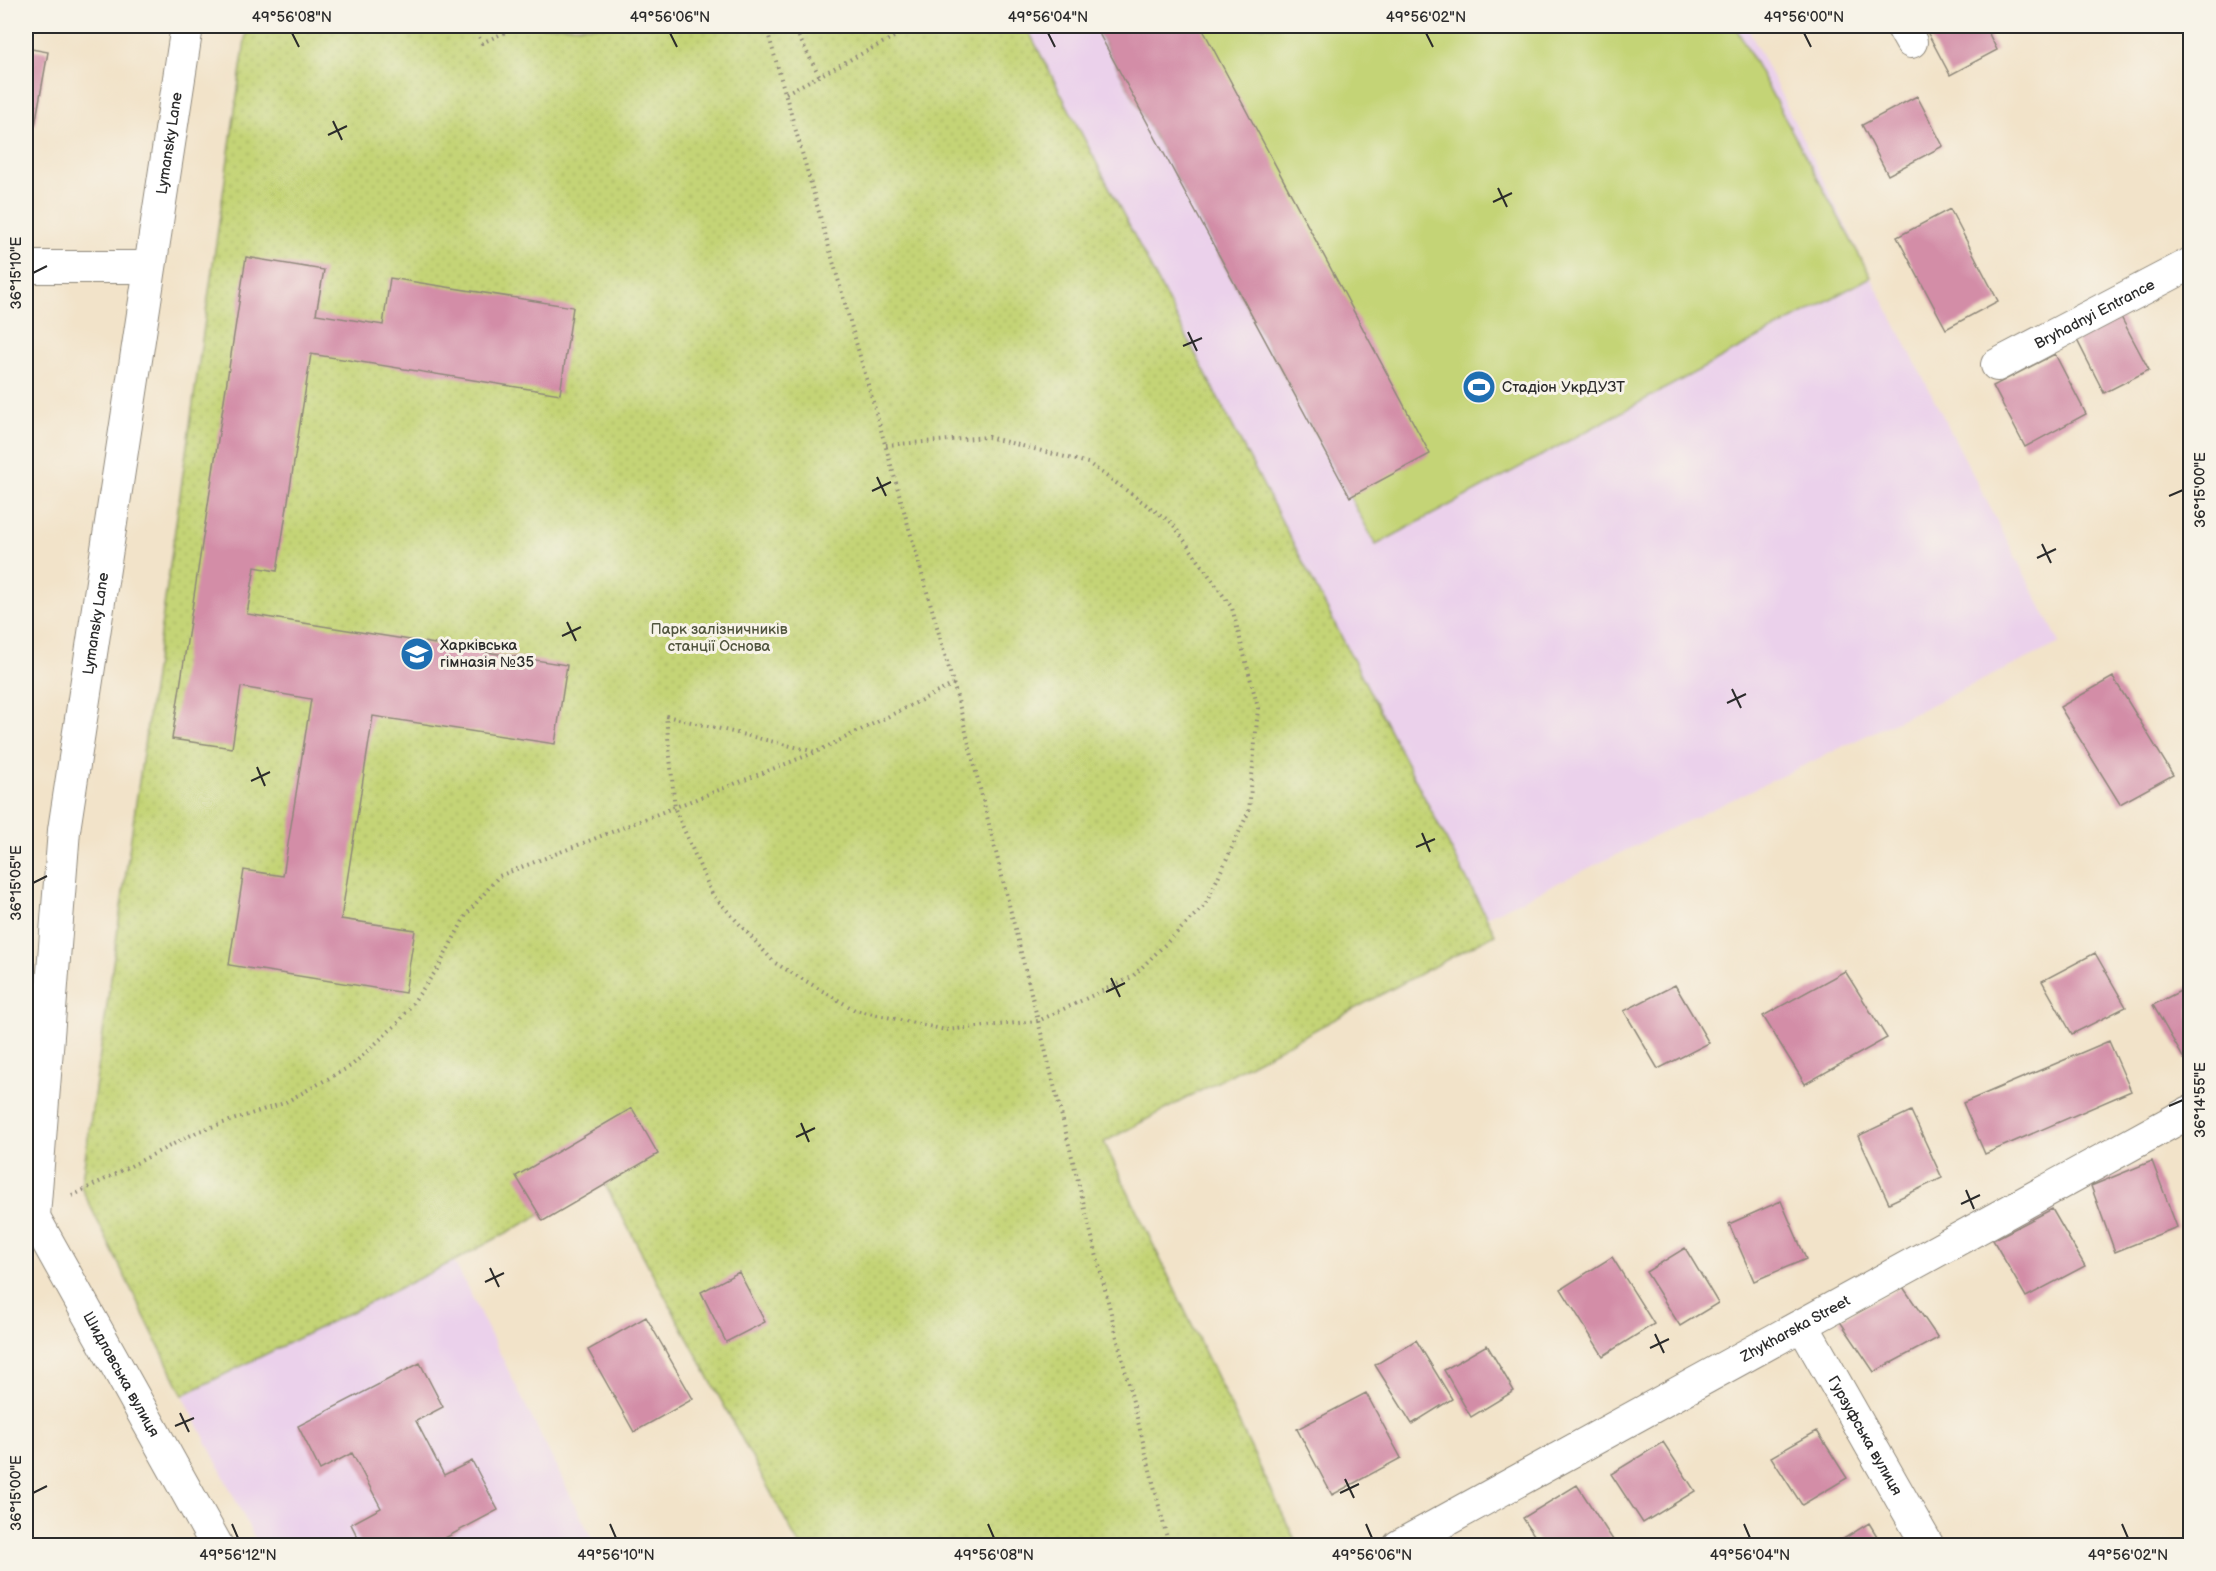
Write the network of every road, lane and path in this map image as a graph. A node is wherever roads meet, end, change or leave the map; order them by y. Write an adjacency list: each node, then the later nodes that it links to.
1 (187, 26): 13 (street, Lymansky Lane)
2 (474, 26): 3 (path)
3 (518, 26)
4 (766, 26): 10 (path)
5 (793, 26): 9 (path)
6 (894, 26): 8 (path)
7 (915, 26): 8 (path)
8 (898, 34): 9 (path)
9 (819, 75): 10 (path)
10 (786, 93): 15 (path)
11 (2190, 264): 14 (street, Bryhadnyi Entrance)
12 (26, 267): 13 (street)
13 (149, 267): 21 (street, Lymansky Lane)
14 (1997, 366)
15 (886, 445): 16 (path); 19 (path)
16 (954, 684): 17 (path); 19 (path)
17 (816, 752): 18 (path); 18 (path)
18 (675, 808): 19 (path); 21 (path)
19 (1038, 1021): 24 (path)
20 (2190, 1112): 22 (street, Zhykharska Street)
21 (28, 1214): 23 (street, Шидловська вулиця)
22 (1803, 1326): 25 (street, Zhykharska Street); 26 (street, Гурзуфська вулиця)
23 (217, 1545)
24 (1169, 1545)
25 (1399, 1545)
26 (1928, 1545)

